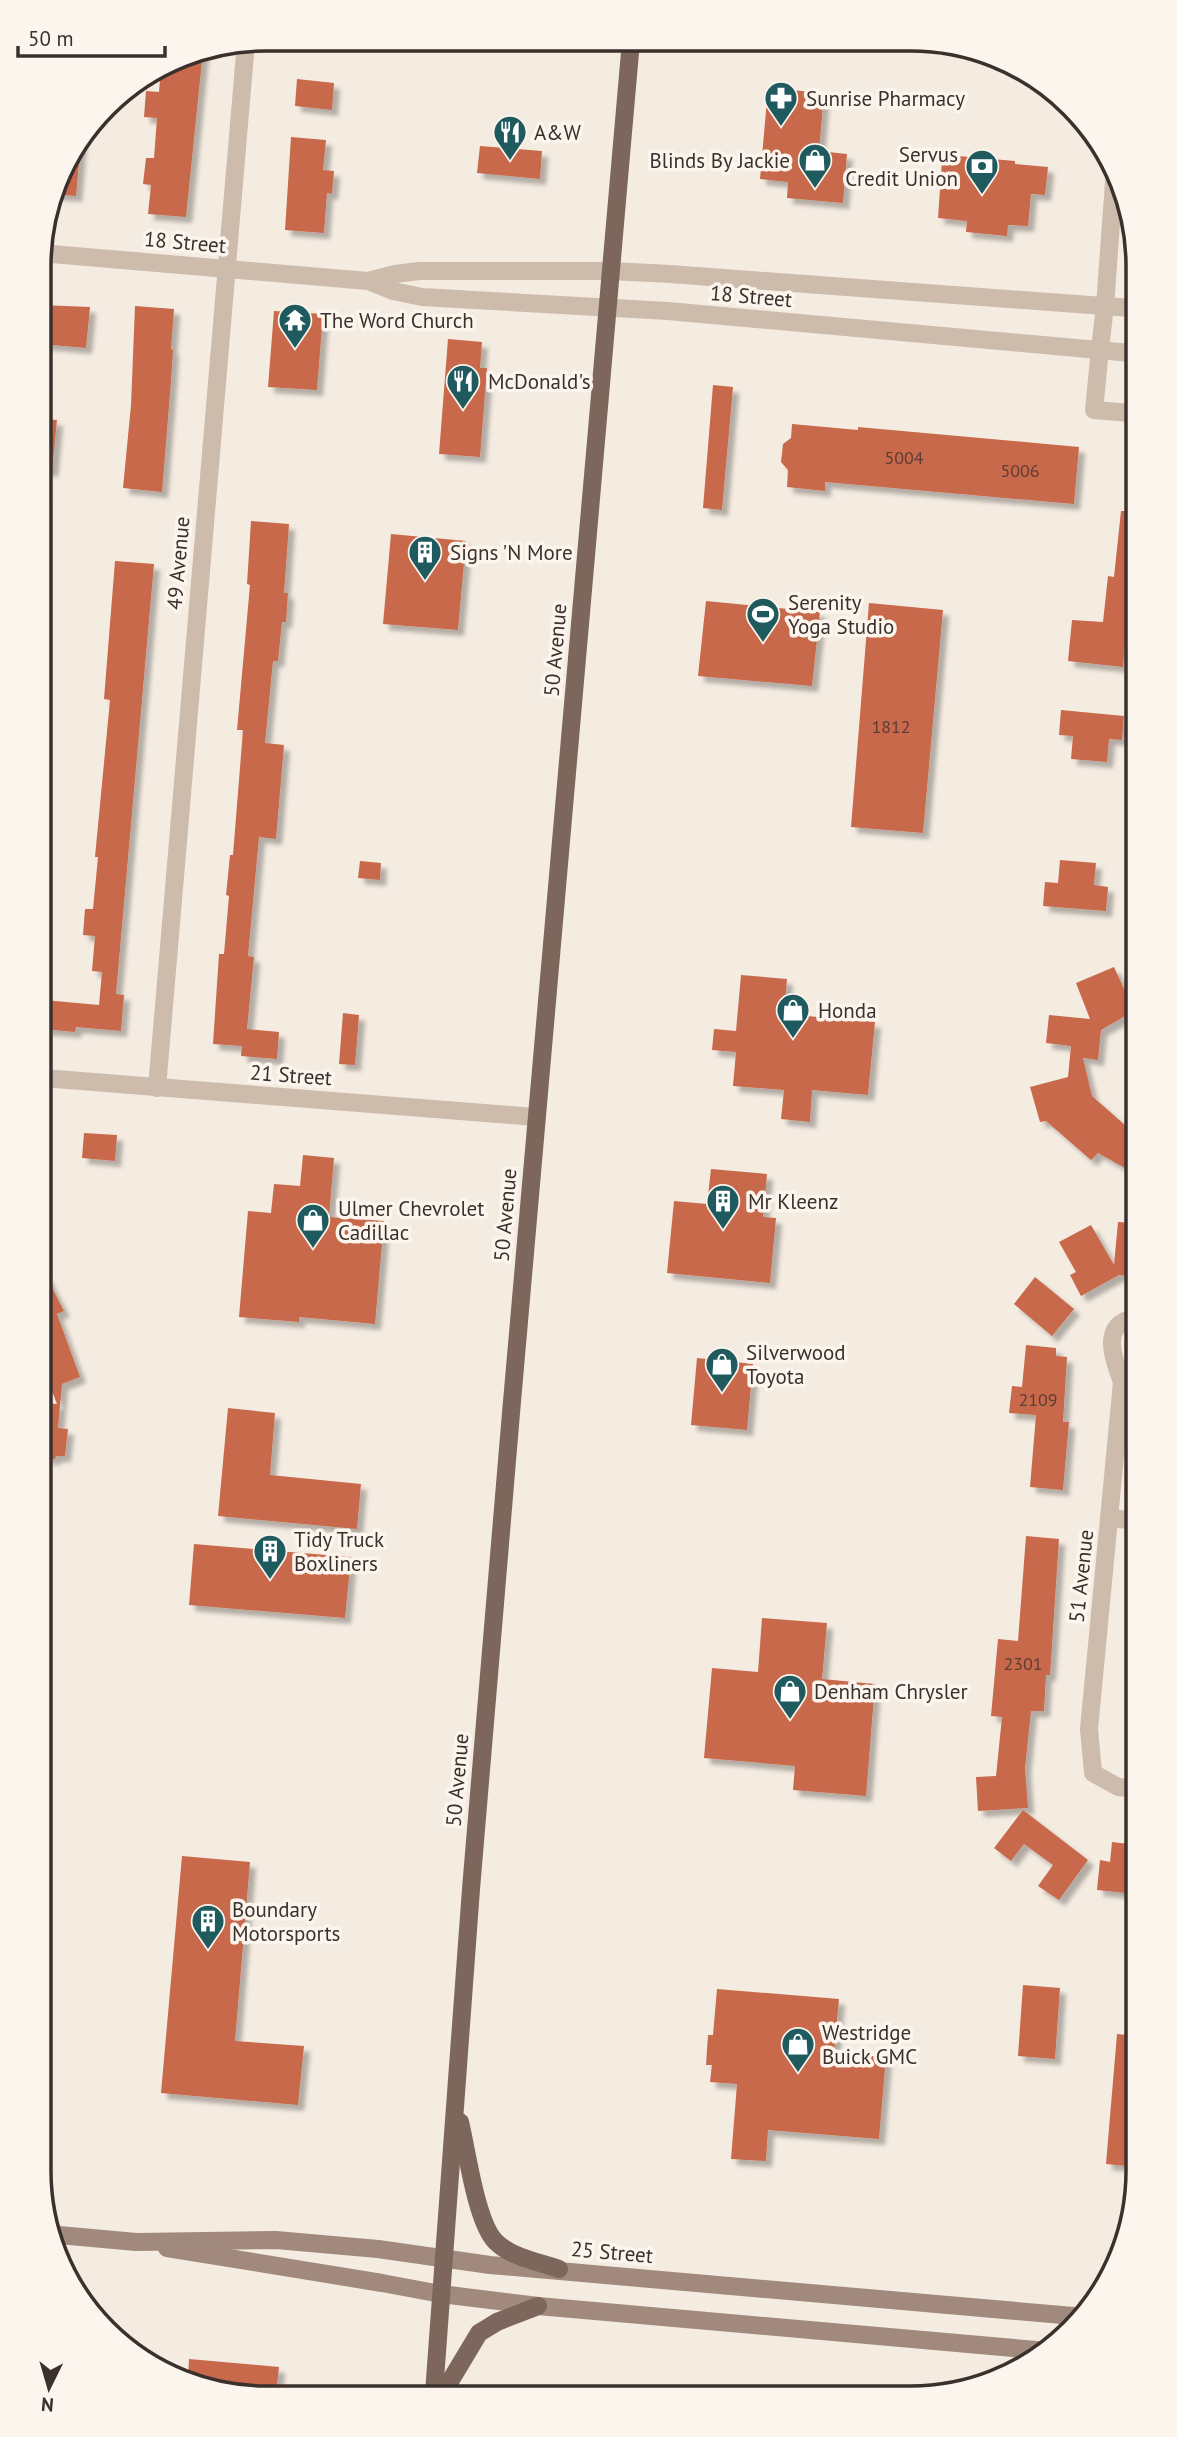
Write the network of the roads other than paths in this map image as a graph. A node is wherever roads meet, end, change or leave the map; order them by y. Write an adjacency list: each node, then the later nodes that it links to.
1 (630, 51): 6 (main road, 50 Avenue)
2 (245, 52): 5 (street, 49 Avenue)
3 (1113, 193): 8 (street)
4 (51, 254): 5 (street, 18 Street)
5 (225, 268): 7 (street, 18 Street); 15 (street, 49 Avenue)
6 (611, 271): 7 (street, 18 Street); 8 (street, 18 Street); 10 (main road, 50 Avenue)
7 (368, 281): 10 (street, 18 Street)
8 (1105, 306): 9 (street, 18 Street); 11 (street)
9 (1126, 308)
10 (608, 309): 11 (street, 18 Street); 16 (main road, 50 Avenue)
11 (1100, 349): 12 (street, 18 Street); 13 (street)
12 (1126, 352)
13 (1126, 413)
14 (51, 1080): 15 (street, 21 Street)
15 (157, 1088): 16 (street, 21 Street)
16 (536, 1117): 23 (main road, 50 Avenue)
17 (1126, 1321): 18 (street, 51 Avenue)
18 (1126, 1374)
19 (1126, 1393): 20 (street, 51 Avenue)
20 (1110, 1518): 21 (street); 22 (street, 51 Avenue)
21 (1126, 1520)
22 (1126, 1788)
23 (457, 2105): 26 (main road, 50 Avenue); 27 (main road)
24 (61, 2235): 25 (main road, 25 Street)
25 (136, 2242): 26 (main road, 25 Street); 28 (main road, 25 Street)
26 (444, 2260): 27 (main road, 25 Street); 28 (main road, 50 Avenue)
27 (559, 2269): 30 (main road, 25 Street)
28 (441, 2294): 29 (main road, 25 Street); 32 (main road, 50 Avenue)
29 (538, 2306): 31 (main road, 25 Street); 33 (main road)
30 (1070, 2316)
31 (1032, 2350)
32 (434, 2386)
33 (447, 2386)

